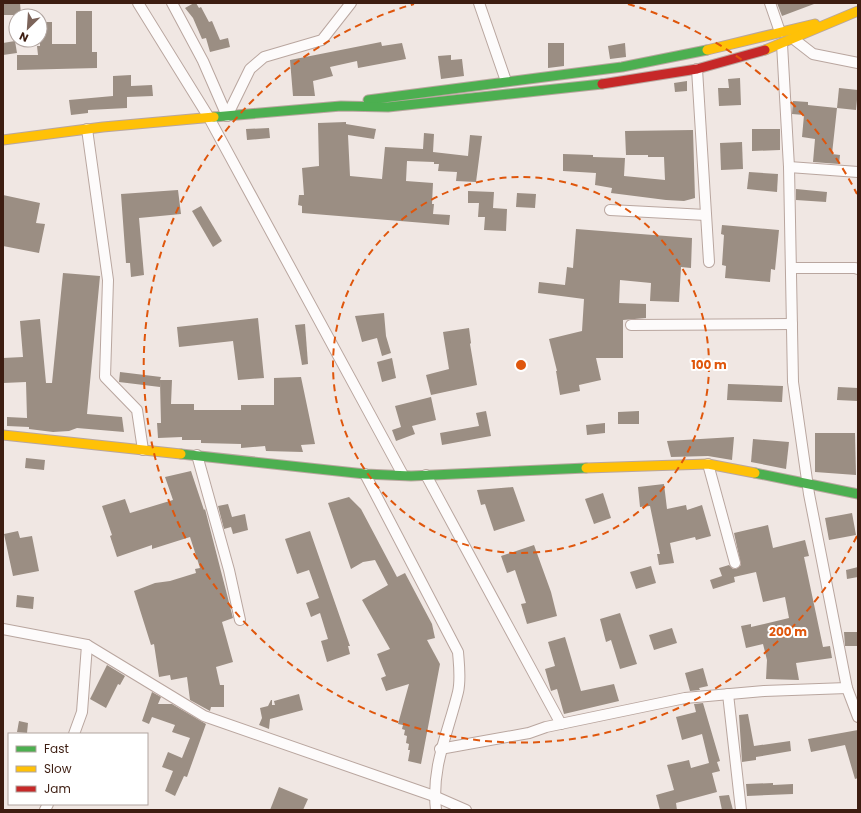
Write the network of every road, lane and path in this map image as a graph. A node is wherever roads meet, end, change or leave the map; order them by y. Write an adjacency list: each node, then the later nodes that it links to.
1 (138, 3): 15 (street)
2 (172, 3): 16 (street)
3 (351, 3): 16 (street)
4 (478, 3): 13 (street)
5 (770, 3): 8 (street)
6 (858, 11): 7 (main road)
7 (833, 21): 8 (main road); 9 (main road)
8 (780, 32): 13 (main road)
9 (795, 40): 10 (main road); 11 (street)
10 (782, 44): 12 (main road); 19 (street)
11 (858, 63)
12 (697, 69): 14 (main road); 22 (street)
13 (506, 81): 14 (main road)
14 (341, 106): 16 (main road)
15 (208, 116): 16 (main road); 17 (main road); 33 (street)
16 (227, 116)
17 (87, 129): 18 (main road); 29 (street)
18 (3, 140)
19 (789, 167): 20 (street); 24 (street)
20 (858, 172)
21 (610, 210): 22 (street)
22 (706, 216): 23 (street)
23 (709, 262)
24 (791, 268): 25 (street); 26 (street)
25 (858, 270)
26 (792, 324): 27 (street); 35 (street)
27 (631, 325)
28 (3, 435): 29 (main road)
29 (143, 450): 30 (main road)
30 (197, 456): 32 (main road); 38 (street)
31 (708, 464): 34 (main road); 35 (main road); 37 (street)
32 (365, 474): 33 (main road); 46 (street)
33 (403, 475): 34 (main road)
34 (426, 475): 44 (street)
35 (808, 483): 36 (main road); 41 (street)
36 (858, 494)
37 (735, 563)
38 (240, 620)
39 (3, 629): 40 (street)
40 (87, 645): 45 (street); 47 (street)
41 (847, 688): 42 (street); 43 (street)
42 (728, 694): 44 (street); 50 (street)
43 (858, 717)
44 (561, 724): 46 (street)
45 (74, 733)
46 (440, 749): 47 (street)
47 (434, 796): 48 (street); 49 (street)
48 (436, 810)
49 (466, 810)
50 (741, 810)

